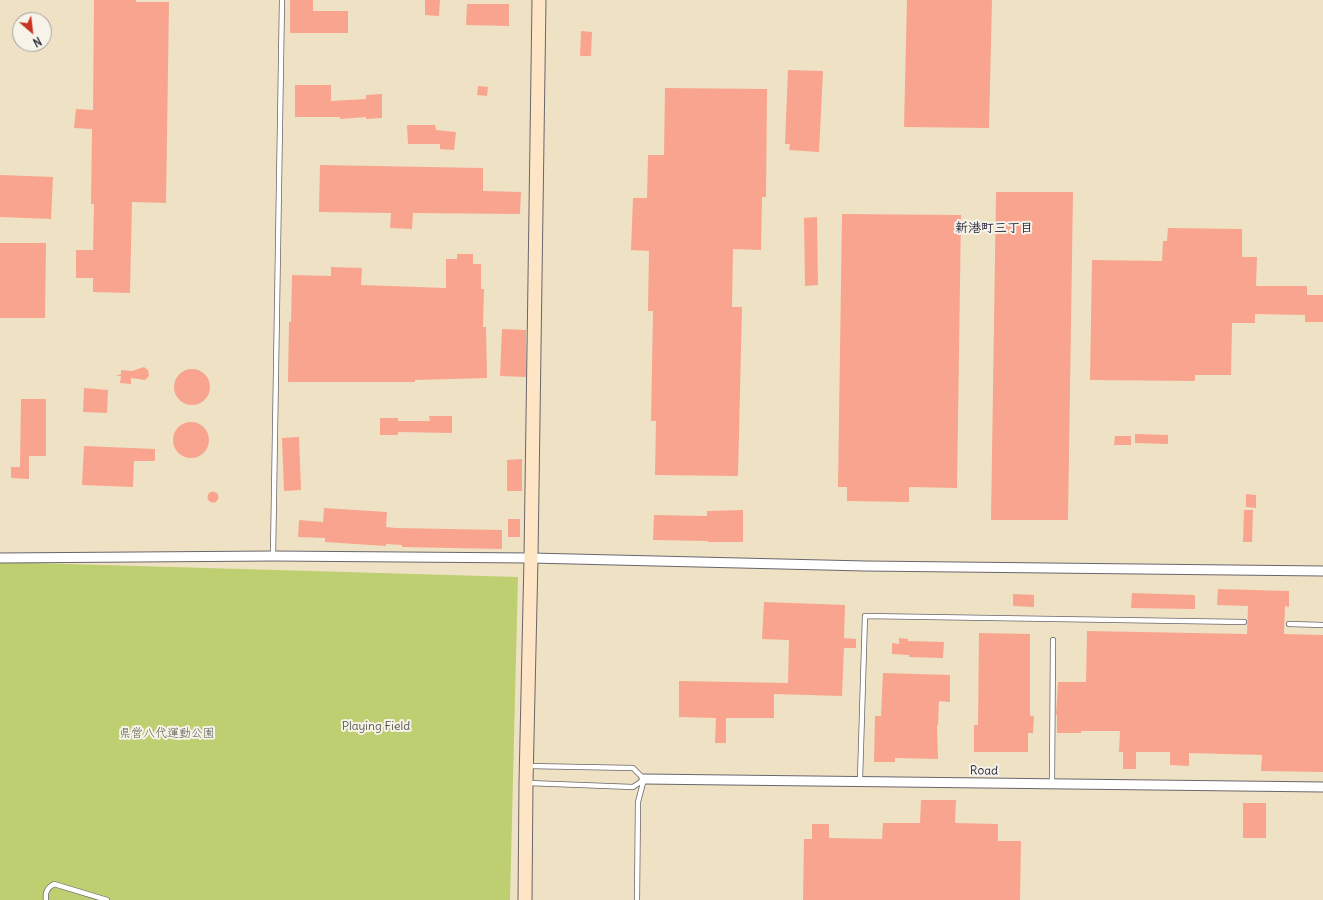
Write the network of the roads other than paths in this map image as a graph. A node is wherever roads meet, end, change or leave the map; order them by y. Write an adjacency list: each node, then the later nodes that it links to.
1 (282, 0): 3 (lane)
2 (539, 0): 5 (street)
3 (273, 556): 4 (street); 5 (street)
4 (0, 558)
5 (531, 558): 6 (street); 11 (street)
6 (1323, 571)
7 (1244, 622): 13 (lane)
8 (1289, 624): 9 (lane)
9 (1323, 625)
10 (1053, 640): 15 (lane)
11 (526, 766): 12 (lane); 14 (street)
12 (644, 779): 13 (lane); 14 (lane); 16 (street, Road); 20 (lane)
13 (860, 779): 15 (lane)
14 (526, 783): 19 (street)
15 (1052, 783): 16 (lane)
16 (1323, 786)
17 (46, 900): 18 (lane)
18 (107, 900)
19 (525, 900)
20 (637, 900)

